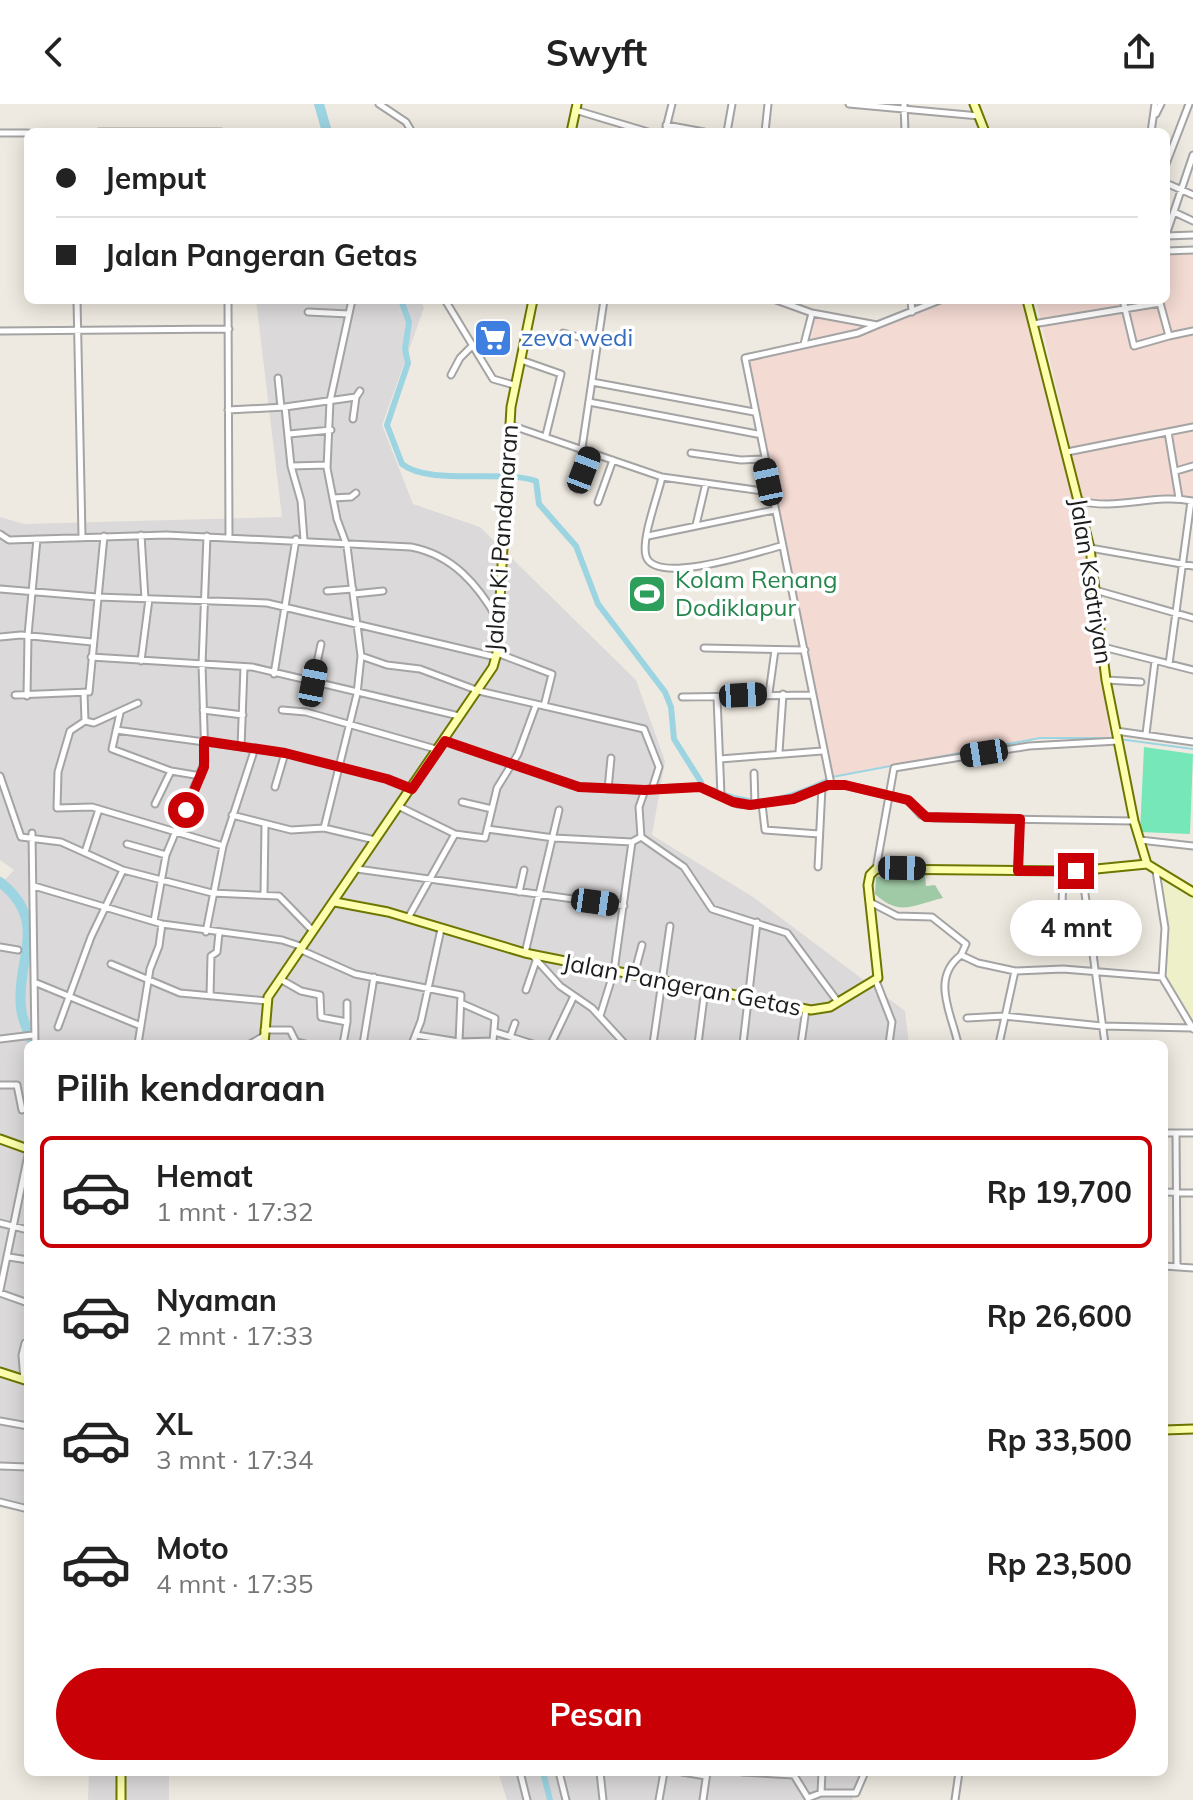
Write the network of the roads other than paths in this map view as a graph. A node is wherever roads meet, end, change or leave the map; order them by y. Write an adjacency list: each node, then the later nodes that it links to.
1 (379, 104): 12 (street)
2 (672, 104): 15 (street)
3 (732, 104): 16 (street)
4 (768, 104): 17 (street)
5 (849, 104): 10 (street)
6 (974, 104): 11 (street)
7 (1158, 104): 20 (street)
8 (1189, 104): 23 (street)
9 (576, 107): 13 (street); 14 (street)
10 (904, 107): 11 (street); 18 (street)
11 (979, 116): 19 (street)
12 (410, 128)
13 (572, 128)
14 (624, 128)
15 (666, 128)
16 (728, 128)
17 (765, 128)
18 (905, 128)
19 (984, 128)
20 (1151, 128)
21 (0, 133): 22 (street)
22 (24, 133)
23 (1170, 154)
24 (1193, 155): 26 (street)
25 (1170, 185): 26 (street)
26 (1181, 190): 27 (street); 28 (street)
27 (1193, 195)
28 (1174, 212): 29 (street); 30 (street)
29 (1193, 221)
30 (1170, 224)
31 (1193, 235): 32 (street)
32 (1170, 236)
33 (1193, 250): 34 (street)
34 (1170, 251)
35 (77, 304): 56 (street)
36 (228, 304): 55 (street)
37 (351, 304): 52 (street)
38 (447, 304): 63 (street)
39 (532, 304): 64 (street, Jalan Ki Pandanaran)
40 (603, 304): 61 (street)
41 (787, 304): 51 (street)
42 (911, 304): 50 (street)
43 (931, 304): 50 (street)
44 (1028, 304): 53 (street, Jalan Ksatriyan)
45 (1124, 304): 48 (street)
46 (1148, 304): 48 (street)
47 (1161, 304): 60 (street)
48 (1125, 308): 53 (street); 60 (street)
49 (308, 312): 52 (street)
50 (912, 312): 54 (street)
51 (812, 313): 54 (street); 62 (street)
52 (349, 314): 69 (street)
53 (1033, 324): 84 (street, Jalan Ksatriyan)
54 (877, 325): 62 (street)
55 (229, 329): 56 (street); 72 (street)
56 (78, 330): 57 (street); 109 (street)
57 (0, 331)
58 (1193, 331): 60 (street)
59 (563, 333): 61 (street)
60 (1169, 336)
61 (598, 342): 67 (street)
62 (804, 344): 73 (street)
63 (472, 346): 65 (street); 68 (street)
64 (521, 360): 68 (street, Jalan Ki Pandanaran); 81 (street)
65 (451, 375)
66 (278, 378): 71 (street)
67 (592, 382): 70 (street); 73 (street)
68 (514, 385): 75 (street, Jalan Ki Pandanaran)
69 (330, 401): 71 (street); 74 (street); 77 (street)
70 (589, 402): 80 (street); 82 (street)
71 (283, 407): 72 (street); 79 (street)
72 (228, 410): 112 (street)
73 (754, 412): 80 (street)
74 (353, 419)
75 (509, 424): 81 (street); 133 (street, Jalan Ki Pandanaran)
76 (1193, 427): 78 (street)
77 (331, 430): 79 (street); 88 (street)
78 (1168, 432): 84 (street); 91 (street)
79 (289, 434): 89 (street)
80 (758, 434): 86 (street)
81 (546, 435): 82 (street)
82 (582, 448): 83 (street)
83 (591, 451): 87 (street); 94 (street)
84 (1067, 452): 99 (street, Jalan Ksatriyan)
85 (691, 453): 86 (street)
86 (763, 459): 95 (street)
87 (613, 460): 92 (street); 101 (street)
88 (327, 465): 89 (street); 97 (street)
89 (291, 466): 115 (street)
90 (1193, 466): 91 (street)
91 (1176, 471): 98 (street)
92 (662, 477): 93 (street); 111 (street)
93 (706, 483): 95 (street); 105 (street)
94 (577, 489)
95 (770, 492): 103 (street)
96 (356, 493): 97 (street)
97 (333, 498): 116 (street)
98 (1179, 498): 100 (street); 102 (street)
99 (1078, 500): 102 (street); 104 (street, Jalan Ksatriyan)
100 (1192, 501): 119 (street)
101 (598, 502)
102 (1098, 507): 104 (street)
103 (774, 510): 105 (street); 117 (street)
104 (1083, 519): 118 (street, Jalan Ksatriyan)
105 (695, 526): 111 (street)
106 (0, 534): 113 (street)
107 (104, 535): 108 (street); 109 (street); 127 (street)
108 (141, 535): 110 (street); 128 (street)
109 (82, 536): 113 (street)
110 (207, 536): 112 (street); 129 (street)
111 (648, 536): 117 (street)
112 (229, 537): 114 (street)
113 (37, 539): 123 (street)
114 (296, 539): 115 (street); 130 (street)
115 (304, 540): 116 (street)
116 (347, 546): 126 (street); 133 (street)
117 (781, 546): 142 (street)
118 (1090, 548): 119 (street); 122 (street, Jalan Ksatriyan)
119 (1182, 564): 120 (street); 131 (street)
120 (1193, 566)
121 (0, 589): 123 (street)
122 (1095, 590): 131 (street); 139 (street, Jalan Ksatriyan)
123 (31, 591): 127 (street); 135 (street)
124 (327, 591): 126 (street)
125 (383, 591): 126 (street)
126 (353, 592): 134 (street)
127 (97, 597): 128 (street); 137 (street)
128 (147, 599): 129 (street); 146 (street)
129 (204, 601): 130 (street); 148 (street)
130 (284, 606): 134 (street); 152 (street)
131 (1176, 613): 132 (street); 149 (street)
132 (1193, 618)
133 (498, 621): 143 (street, Jalan Ki Pandanaran)
134 (358, 623): 143 (street); 144 (street)
135 (28, 635): 136 (street); 137 (street); 163 (street)
136 (0, 637)
137 (92, 642): 145 (street)
138 (321, 644): 155 (street)
139 (1103, 647): 147 (street); 153 (street, Jalan Ksatriyan)
140 (704, 648): 141 (street)
141 (775, 650): 142 (street); 158 (street)
142 (805, 650): 162 (street)
143 (497, 655): 156 (street, Jalan Ki Pandanaran); 168 (street)
144 (361, 656): 156 (street); 159 (street)
145 (91, 657): 146 (street); 157 (street)
146 (141, 661): 148 (street)
147 (1155, 661): 149 (street); 177 (street)
148 (202, 664): 150 (street); 169 (street)
149 (1169, 664): 151 (street)
150 (244, 667): 152 (street); 172 (street)
151 (1193, 670)
152 (274, 674): 155 (street)
153 (1106, 680): 154 (street); 178 (street, Jalan Ksatriyan)
154 (1141, 682)
155 (313, 683): 159 (street)
156 (479, 691): 167 (street); 173 (street, Jalan Ki Pandanaran)
157 (84, 693): 163 (street); 174 (street)
158 (769, 693): 160 (street); 164 (street)
159 (357, 694): 173 (street); 175 (street)
160 (783, 694): 162 (street); 187 (street)
161 (15, 695): 163 (street)
162 (811, 695): 185 (street)
163 (27, 696)
164 (717, 696): 165 (street); 189 (street)
165 (682, 697)
166 (138, 703): 171 (street)
167 (536, 705): 168 (street); 190 (street)
168 (544, 706): 201 (street)
169 (203, 710): 172 (street); 179 (street)
170 (282, 710): 175 (street)
171 (120, 713): 174 (street); 176 (street)
172 (243, 715): 182 (street)
173 (460, 717): 180 (street, Jalan Ki Pandanaran)
174 (85, 721): 208 (street)
175 (349, 724): 184 (street); 191 (street)
176 (116, 730): 179 (street); 192 (street)
177 (1146, 734): 178 (street); 181 (street)
178 (1118, 737): 203 (street); 213 (street, Jalan Ksatriyan)
179 (204, 741): 182 (street); 195 (street)
180 (445, 741): 184 (street, Jalan Ki Pandanaran); 190 (street)
181 (1193, 742)
182 (241, 747): 183 (street)
183 (255, 748): 186 (street); 211 (street)
184 (439, 750): 199 (street, Jalan Ki Pandanaran)
185 (822, 751): 187 (street); 196 (street)
186 (285, 753): 191 (street); 197 (street)
187 (779, 753): 189 (street)
188 (611, 758): 200 (street)
189 (720, 759): 202 (street)
190 (512, 764): 200 (street); 209 (street)
191 (338, 769): 199 (street); 215 (street)
192 (171, 771): 195 (street); 206 (street)
193 (754, 773): 205 (street)
194 (0, 776): 220 (street)
195 (201, 776): 217 (street)
196 (831, 784): 198 (street); 203 (street)
197 (275, 787)
198 (822, 787): 205 (street); 219 (street)
199 (412, 789): 207 (street, Jalan Ki Pandanaran)
200 (608, 789): 201 (street)
201 (644, 790): 202 (street); 222 (street)
202 (721, 792): 205 (street)
203 (888, 792): 212 (street); 233 (street)
204 (462, 802): 209 (street)
205 (757, 803): 219 (street)
206 (155, 804)
207 (400, 807): 218 (street); 224 (street, Jalan Ki Pandanaran)
208 (99, 809): 217 (street); 228 (street)
209 (493, 809): 216 (street)
210 (559, 810): 221 (street)
211 (232, 815): 214 (street); 226 (street)
212 (1020, 819): 213 (street); 236 (street)
213 (1134, 821): 223 (street, Jalan Ksatriyan)
214 (265, 824): 215 (street); 246 (street)
215 (324, 828): 224 (street)
216 (487, 829): 218 (street); 221 (street)
217 (177, 830): 226 (street); 229 (street)
218 (455, 834): 240 (street)
219 (819, 834): 231 (street)
220 (32, 837): 228 (street); 242 (street)
221 (554, 838): 222 (street); 247 (street)
222 (637, 840): 250 (street); 255 (street)
223 (1139, 840): 227 (street); 230 (street, Jalan Ksatriyan)
224 (376, 841): 232 (street, Jalan Ki Pandanaran)
225 (127, 844): 229 (street)
226 (223, 846): 245 (street)
227 (1193, 846)
228 (85, 852): 234 (street)
229 (166, 855): 241 (street)
230 (1147, 864): 238 (street); 239 (street)
231 (818, 867)
232 (357, 869): 240 (street); 248 (street, Jalan Ki Pandanaran)
233 (876, 869): 236 (street); 249 (street)
234 (123, 870): 241 (street); 251 (street)
235 (524, 870): 243 (street)
236 (1018, 871): 237 (street)
237 (1063, 871): 238 (street); 252 (street)
238 (1082, 871): 269 (street)
239 (1156, 871): 244 (street); 274 (street)
240 (429, 877): 243 (street); 253 (street)
241 (162, 879): 245 (street); 254 (street)
242 (34, 886): 251 (street); 279 (street)
243 (519, 892): 247 (street)
244 (1193, 892)
245 (212, 893): 246 (street); 259 (street)
246 (264, 894): 260 (street)
247 (537, 895): 250 (street); 267 (street)
248 (335, 902): 253 (street, Jalan Pangeran Getas); 260 (street, Jalan Ki Pandanaran)
249 (870, 902): 266 (street); 278 (street)
250 (624, 906): 270 (street)
251 (103, 908): 254 (street); 283 (street)
252 (1037, 911)
253 (408, 918): 258 (street, Jalan Pangeran Getas)
254 (154, 921): 256 (street)
255 (757, 922): 285 (street); 290 (street)
256 (162, 924): 259 (street); 275 (street)
257 (670, 926): 277 (street)
258 (441, 929): 267 (street, Jalan Pangeran Getas); 280 (street)
259 (206, 932): 261 (street)
260 (314, 932): 264 (street, Jalan Ki Pandanaran)
261 (219, 933): 264 (street); 284 (street)
262 (642, 945): 272 (street)
263 (0, 947): 265 (street)
264 (302, 948): 273 (street); 276 (street, Jalan Ki Pandanaran)
265 (18, 950)
266 (961, 955): 271 (street); 324 (street)
267 (532, 956): 270 (street, Jalan Pangeran Getas); 282 (street); 286 (street)
268 (111, 964): 275 (street)
269 (1093, 970): 271 (street); 274 (street); 298 (street)
270 (614, 971): 272 (street, Jalan Pangeran Getas); 292 (street)
271 (1015, 971): 293 (street)
272 (634, 975): 277 (street, Jalan Pangeran Getas)
273 (374, 977): 280 (street); 311 (street)
274 (1162, 977): 300 (street)
275 (148, 979): 284 (street); 297 (street)
276 (280, 979): 287 (street, Jalan Ki Pandanaran); 295 (street)
277 (660, 981): 281 (street, Jalan Pangeran Getas); 319 (street)
278 (876, 981): 290 (street, Jalan Pangeran Getas); 323 (street)
279 (34, 982): 283 (street); 303 (street)
280 (429, 987): 289 (street); 302 (street)
281 (705, 989): 285 (street, Jalan Pangeran Getas); 320 (street)
282 (526, 990)
283 (71, 995): 297 (street); 299 (street)
284 (210, 996): 287 (street)
285 (747, 996): 291 (street, Jalan Pangeran Getas); 321 (street)
286 (573, 998): 292 (street); 317 (street)
287 (267, 1001): 304 (street, Jalan Ki Pandanaran)
288 (347, 1003): 295 (street)
289 (463, 1004): 301 (street); 314 (street)
290 (834, 1004): 291 (street, Jalan Pangeran Getas)
291 (806, 1009): 322 (street)
292 (600, 1016): 318 (street)
293 (1004, 1016): 294 (street); 298 (street); 325 (street)
294 (967, 1018)
295 (347, 1022): 310 (street)
296 (515, 1023): 305 (street)
297 (141, 1026): 308 (street)
298 (1102, 1026): 300 (street); 326 (street)
299 (58, 1027)
300 (1193, 1029)
301 (495, 1032): 305 (street); 315 (street)
302 (416, 1035): 312 (street); 313 (street)
303 (30, 1036): 306 (street); 307 (street)
304 (264, 1037): 309 (street)
305 (510, 1037): 316 (street)
306 (0, 1039)
307 (32, 1040)
308 (139, 1040)
309 (293, 1040)
310 (344, 1040)
311 (364, 1040)
312 (414, 1040)
313 (447, 1040)
314 (459, 1040)
315 (492, 1040)
316 (520, 1040)
317 (553, 1040)
318 (620, 1040)
319 (653, 1040)
320 (699, 1040)
321 (743, 1040)
322 (802, 1040)
323 (890, 1040)
324 (957, 1040)
325 (1000, 1040)
326 (1104, 1040)
327 (0, 1085): 328 (street)
328 (22, 1110)
329 (1168, 1133): 330 (street)
330 (1176, 1133): 331 (street); 336 (street)
331 (1193, 1133)
332 (0, 1139): 333 (street)
333 (24, 1150)
334 (24, 1169): 339 (street)
335 (1168, 1192): 336 (street)
336 (1176, 1193): 337 (street); 344 (street)
337 (1193, 1193)
338 (0, 1223): 339 (street)
339 (11, 1226): 340 (street); 341 (street)
340 (24, 1229)
341 (9, 1257): 342 (street); 346 (street)
342 (24, 1259)
343 (1168, 1266): 344 (street)
344 (1177, 1266): 345 (street)
345 (1193, 1268)
346 (0, 1292): 347 (street)
347 (24, 1301)
348 (24, 1347): 349 (street)
349 (24, 1368)
350 (0, 1372): 351 (street)
351 (24, 1379)
352 (0, 1421): 353 (street)
353 (24, 1425)
354 (1193, 1429): 355 (street)
355 (1168, 1430)
356 (0, 1466): 357 (street)
357 (24, 1467)
358 (0, 1502): 359 (street)
359 (24, 1508)
360 (121, 1776): 372 (street)
361 (521, 1776): 373 (street)
362 (560, 1776): 374 (street)
363 (600, 1776): 375 (street)
364 (663, 1776): 376 (street)
365 (707, 1776): 377 (street)
366 (794, 1776): 371 (street)
367 (822, 1776): 370 (street)
368 (863, 1776): 370 (street)
369 (958, 1776): 378 (street)
370 (821, 1793): 371 (street)
371 (806, 1799)
372 (121, 1800)
373 (527, 1800)
374 (566, 1800)
375 (603, 1800)
376 (659, 1800)
377 (703, 1800)
378 (955, 1800)

